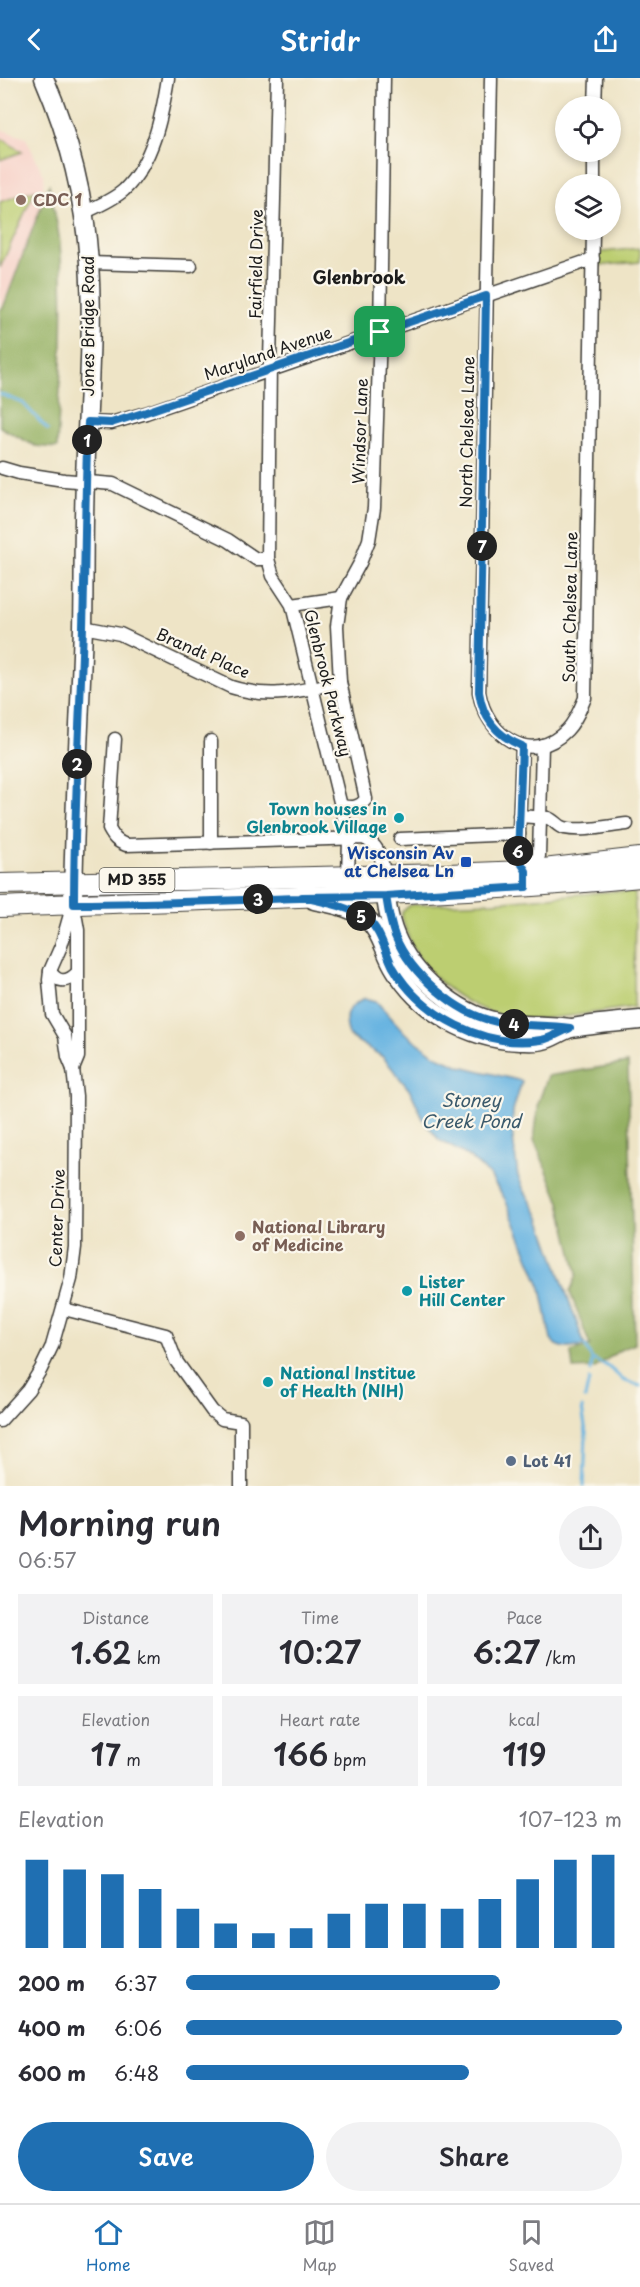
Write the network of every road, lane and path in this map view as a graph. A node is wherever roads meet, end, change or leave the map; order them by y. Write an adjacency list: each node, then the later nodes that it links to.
1 (45, 78): 8 (main road, Jones Bridge Road)
2 (168, 78): 8 (street)
3 (277, 78): 15 (street, Fairfield Drive)
4 (384, 78): 14 (street, Windsor Lane)
5 (491, 78): 13 (street, North Chelsea Lane)
6 (596, 78): 7 (street)
7 (595, 96)
8 (83, 213): 11 (main road, Jones Bridge Road)
9 (593, 240): 10 (street, South Chelsea Lane)
10 (593, 259): 13 (street, Maryland Avenue); 27 (street, South Chelsea Lane)
11 (89, 263): 12 (street); 16 (main road, Jones Bridge Road)
12 (191, 266)
13 (486, 296): 14 (street, Maryland Avenue); 28 (street, North Chelsea Lane)
14 (380, 332): 15 (street, Maryland Avenue); 20 (street, Windsor Lane)
15 (270, 371): 16 (street, Maryland Avenue); 19 (street, Fairfield Drive)
16 (88, 422): 18 (main road, Jones Bridge Road)
17 (2, 468): 18 (street)
18 (85, 481): 19 (street); 22 (main road, Jones Bridge Road)
19 (268, 559): 21 (street, Glenbrook Parkway)
20 (341, 598): 21 (street); 23 (street, Windsor Lane)
21 (292, 605): 24 (street, Glenbrook Parkway)
22 (83, 627): 24 (street, Brandt Place); 41 (main road, Jones Bridge Road)
23 (340, 682): 24 (street); 29 (street, Windsor Lane)
24 (312, 688): 29 (street, Glenbrook Parkway)
25 (115, 739): 36 (street)
26 (211, 741): 36 (street)
27 (542, 745): 28 (street); 31 (street)
28 (522, 746): 30 (street)
29 (342, 806): 34 (street, Glenbrook Parkway)
30 (519, 816): 31 (street); 33 (street)
31 (540, 817): 32 (street); 40 (street)
32 (627, 824)
33 (519, 834): 35 (street); 40 (street)
34 (349, 839): 36 (street); 38 (street, Glenbrook Parkway); 43 (street)
35 (400, 839)
36 (211, 843)
37 (640, 858): 40 (main road, MD 355)
38 (348, 877): 41 (main road, MD 355); 43 (main road, MD 355)
39 (640, 877): 40 (main road, MD 355)
40 (526, 879): 43 (main road, MD 355)
41 (74, 882): 42 (main road, MD 355); 45 (main road, Jones Bridge Road)
42 (0, 884)
43 (385, 886): 44 (main road, MD 355); 52 (main road)
44 (302, 897): 45 (main road, MD 355); 52 (main road)
45 (74, 904): 46 (main road, MD 355); 47 (street, Center Drive); 48 (street, Center Drive)
46 (0, 907)
47 (50, 971): 48 (street); 50 (street, Center Drive)
48 (77, 973): 49 (street, Center Drive)
49 (77, 1010): 50 (street); 53 (street, Center Drive)
50 (52, 1014): 53 (street, Center Drive)
51 (640, 1020): 52 (main road)
52 (570, 1028)
53 (73, 1069): 54 (street, Center Drive)
54 (64, 1309): 55 (street, Center Drive); 56 (street)
55 (0, 1421)
56 (241, 1486)

